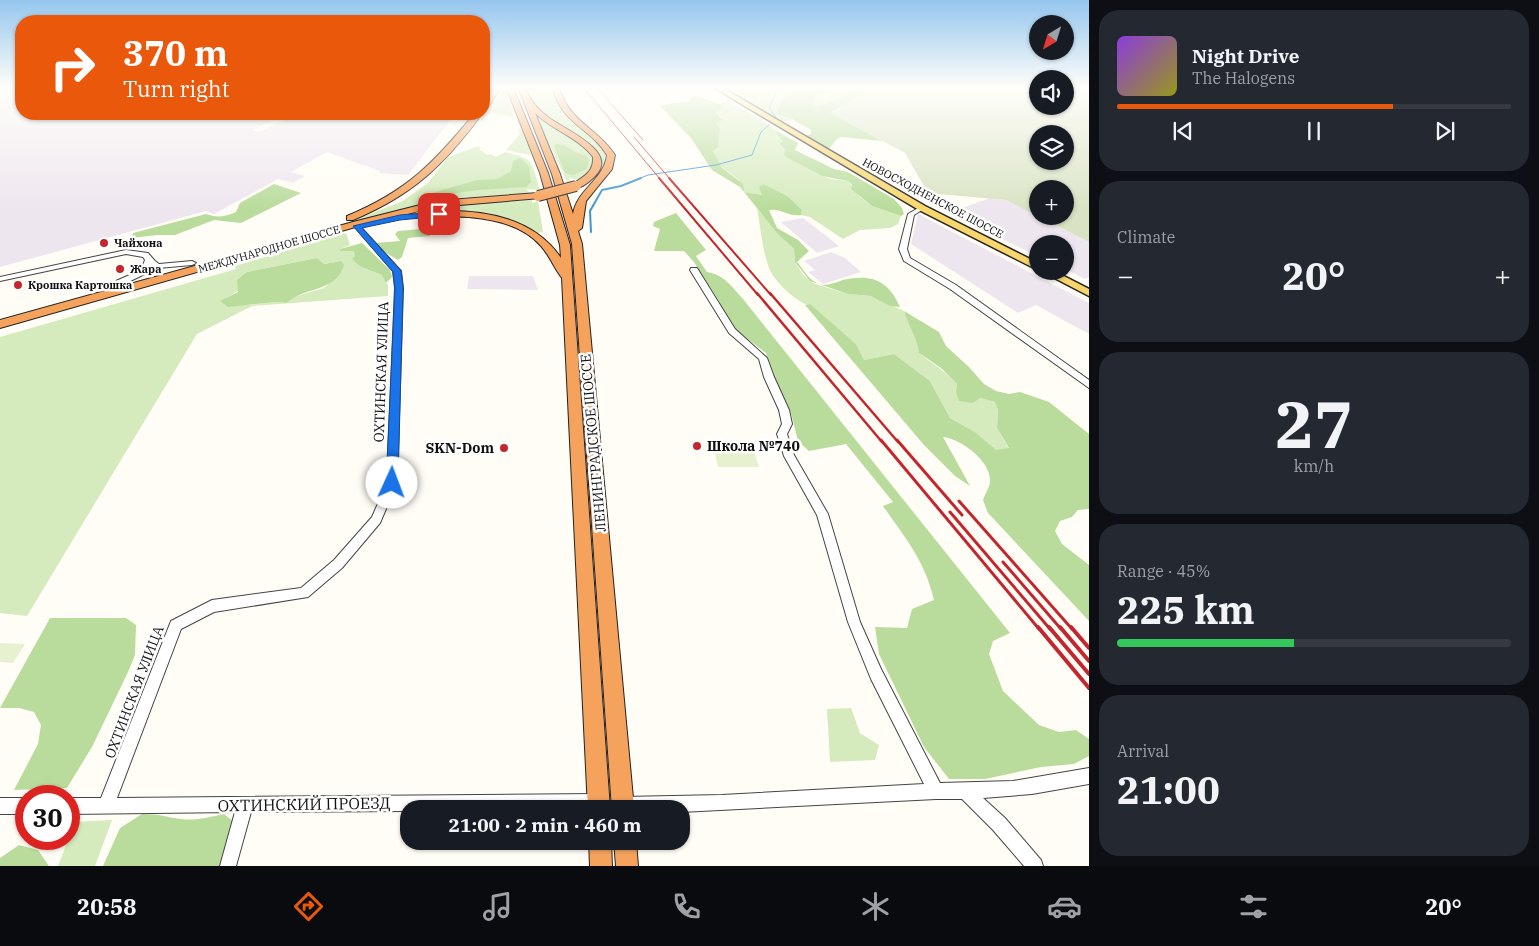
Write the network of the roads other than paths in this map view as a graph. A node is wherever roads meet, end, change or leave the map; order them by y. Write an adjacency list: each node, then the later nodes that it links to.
1 (460, 127): 8 (highway)
2 (467, 127): 8 (highway, МЕЖДУНАРОДНОЕ ШОССЕ)
3 (526, 127): 18 (highway, ЛЕНИНГРАДСКОЕ ШОССЕ)
4 (537, 127): 12 (highway, ЛЕНИНГРАДСКОЕ ШОССЕ)
5 (560, 127): 11 (highway, МЕЖДУНАРОДНОЕ ШОССЕ, bridge)
6 (584, 127): 12 (highway)
7 (784, 127): 9 (main road, НОВОСХОДНЕНСКОЕ ШОССЕ)
8 (439, 161): 15 (highway, МЕЖДУНАРОДНОЕ ШОССЕ)
9 (922, 208): 14 (main road, НОВОСХОДНЕНСКОЕ ШОССЕ); 24 (street)
10 (357, 226): 11 (highway); 18 (highway); 36 (street, ОХТИНСКАЯ УЛИЦА)
11 (339, 229): 23 (highway, МЕЖДУНАРОДНОЕ ШОССЕ)
12 (577, 244): 29 (highway, ЛЕНИНГРАДСКОЕ ШОССЕ)
13 (149, 259): 15 (street); 17 (street); 20 (street)
14 (1029, 262)
15 (192, 263): 20 (highway, МЕЖДУНАРОДНОЕ ШОССЕ)
16 (694, 270): 26 (street)
17 (0, 279)
18 (568, 280): 28 (highway, ЛЕНИНГРАДСКОЕ ШОССЕ)
19 (1064, 280): 21 (main road)
20 (118, 283): 22 (highway, МЕЖДУНАРОДНОЕ ШОССЕ)
21 (1089, 293)
22 (0, 315)
23 (0, 324)
24 (1089, 385)
25 (1089, 776): 27 (street)
26 (936, 791): 27 (street); 30 (street)
27 (966, 792): 42 (street)
28 (599, 800)
29 (622, 800)
30 (690, 804)
31 (245, 805): 32 (street, ОХТИНСКИЙ ПРОЕЗД); 36 (street, ОХТИНСКИЙ ПРОЕЗД); 39 (street)
32 (400, 805)
33 (0, 806): 34 (street)
34 (15, 806)
35 (80, 806): 36 (street, ОХТИНСКИЙ ПРОЕЗД)
36 (106, 806)
37 (600, 850): 40 (highway)
38 (626, 850): 41 (highway)
39 (228, 866)
40 (601, 866)
41 (627, 866)
42 (1035, 866)

